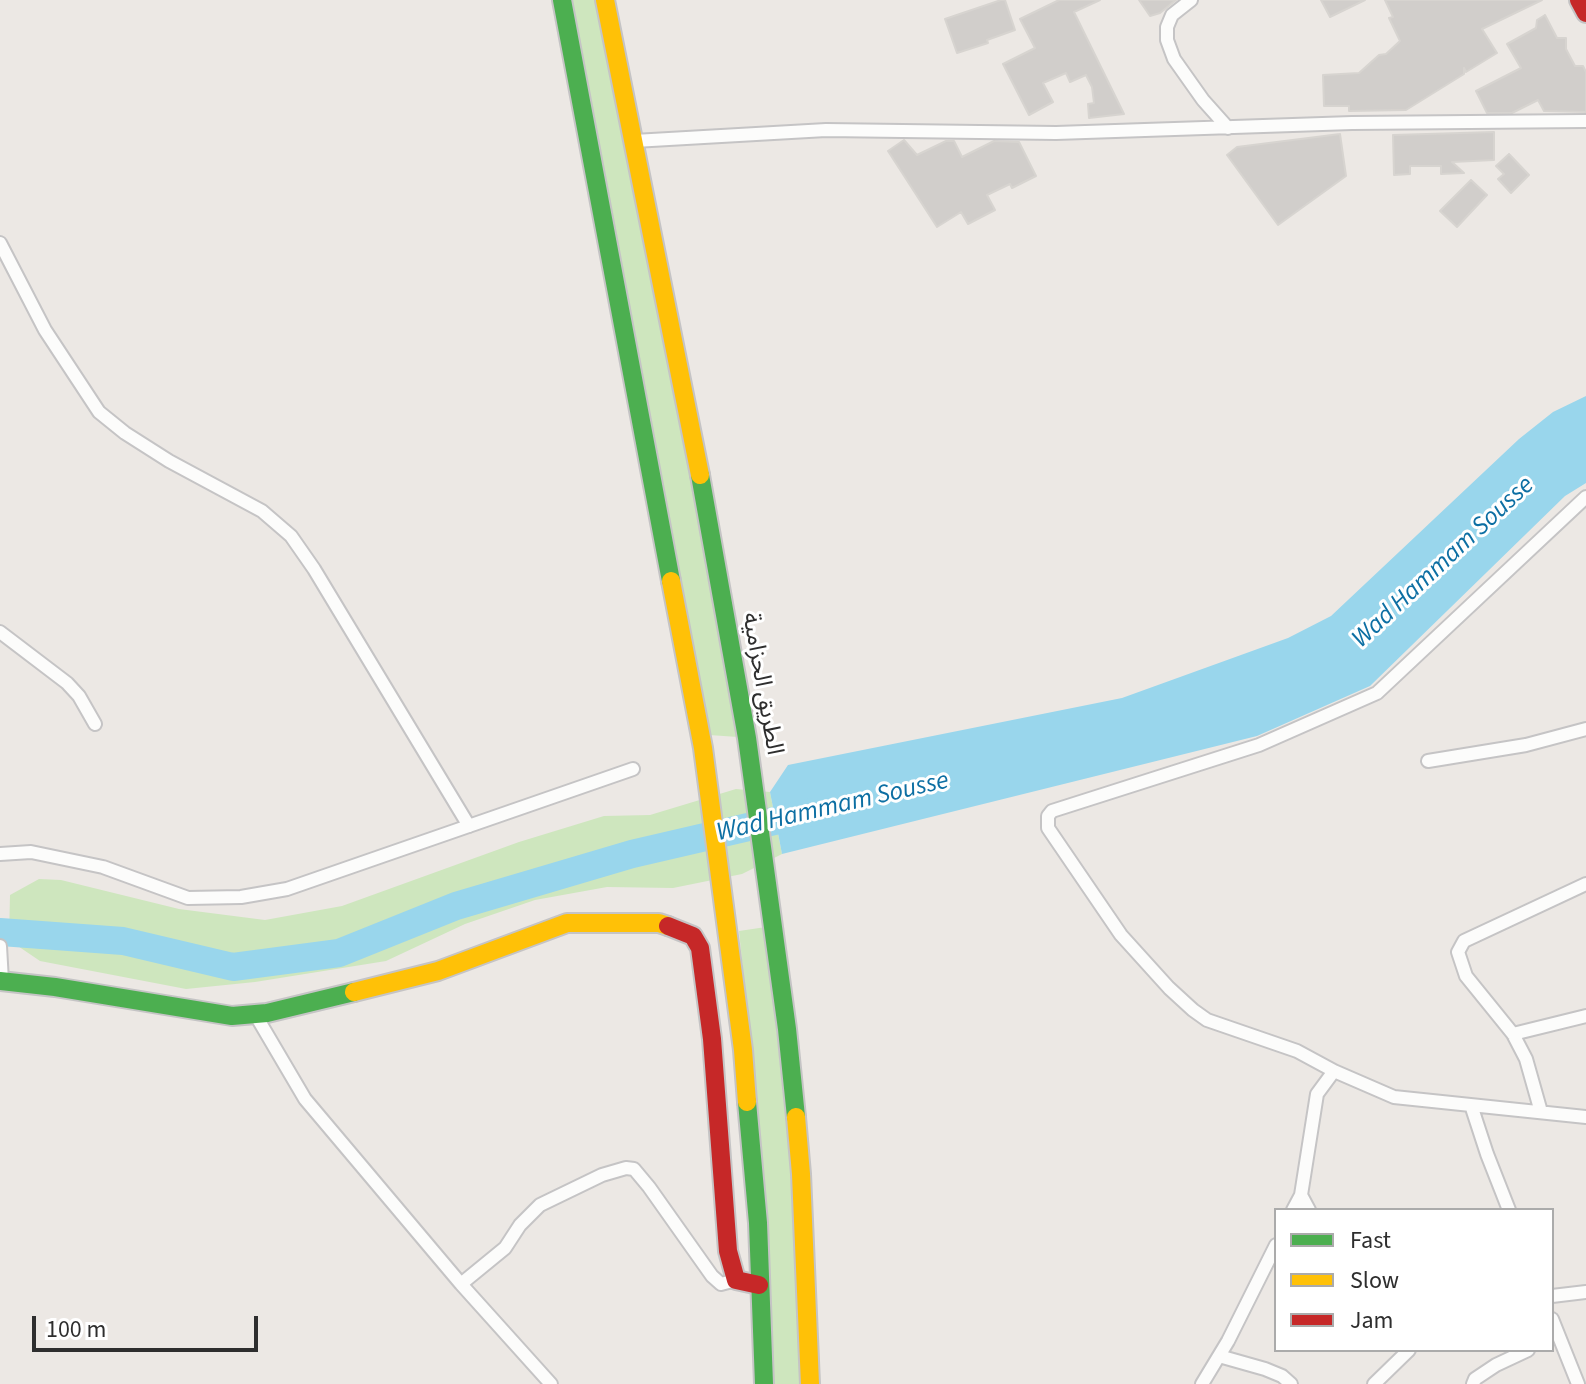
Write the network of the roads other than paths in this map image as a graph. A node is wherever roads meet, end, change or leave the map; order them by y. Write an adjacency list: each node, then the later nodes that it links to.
1 (562, 0): 35 (main road)
2 (605, 0): 8 (main road, الطريق الحزامية)
3 (1191, 0): 7 (street)
4 (1579, 0): 5 (main road)
5 (1586, 13)
6 (1586, 121): 7 (street)
7 (1228, 128): 8 (street)
8 (634, 141): 46 (main road, الطريق الحزامية)
9 (0, 243): 16 (street)
10 (1586, 497): 24 (street)
11 (0, 632): 12 (street)
12 (95, 724)
13 (1586, 729): 14 (street)
14 (1428, 761)
15 (633, 769): 16 (street)
16 (469, 826): 17 (street)
17 (0, 854)
18 (1586, 884): 23 (street)
19 (0, 946): 20 (street)
20 (1, 981): 21 (main road)
21 (255, 1014): 33 (main road); 34 (street)
22 (1586, 1016): 23 (street)
23 (1513, 1034): 26 (street)
24 (1334, 1071): 25 (street); 28 (street)
25 (1471, 1105): 26 (street); 31 (street)
26 (1541, 1112): 27 (street)
27 (1586, 1117)
28 (1301, 1195): 29 (street); 30 (street)
29 (1294, 1208)
30 (1308, 1208)
31 (1508, 1208)
32 (1274, 1249): 42 (street)
33 (736, 1280): 34 (street); 35 (main road)
34 (461, 1284): 44 (street)
35 (759, 1285): 45 (main road)
36 (1586, 1292): 37 (street)
37 (1554, 1296)
38 (1556, 1337): 51 (street)
39 (1387, 1352): 43 (street)
40 (1407, 1352): 43 (street)
41 (1524, 1352): 50 (street)
42 (1219, 1356): 47 (street); 48 (street)
43 (1394, 1365): 49 (street)
44 (551, 1384)
45 (764, 1384)
46 (810, 1384)
47 (1202, 1384)
48 (1291, 1384)
49 (1374, 1384)
50 (1473, 1384)
51 (1578, 1384)

